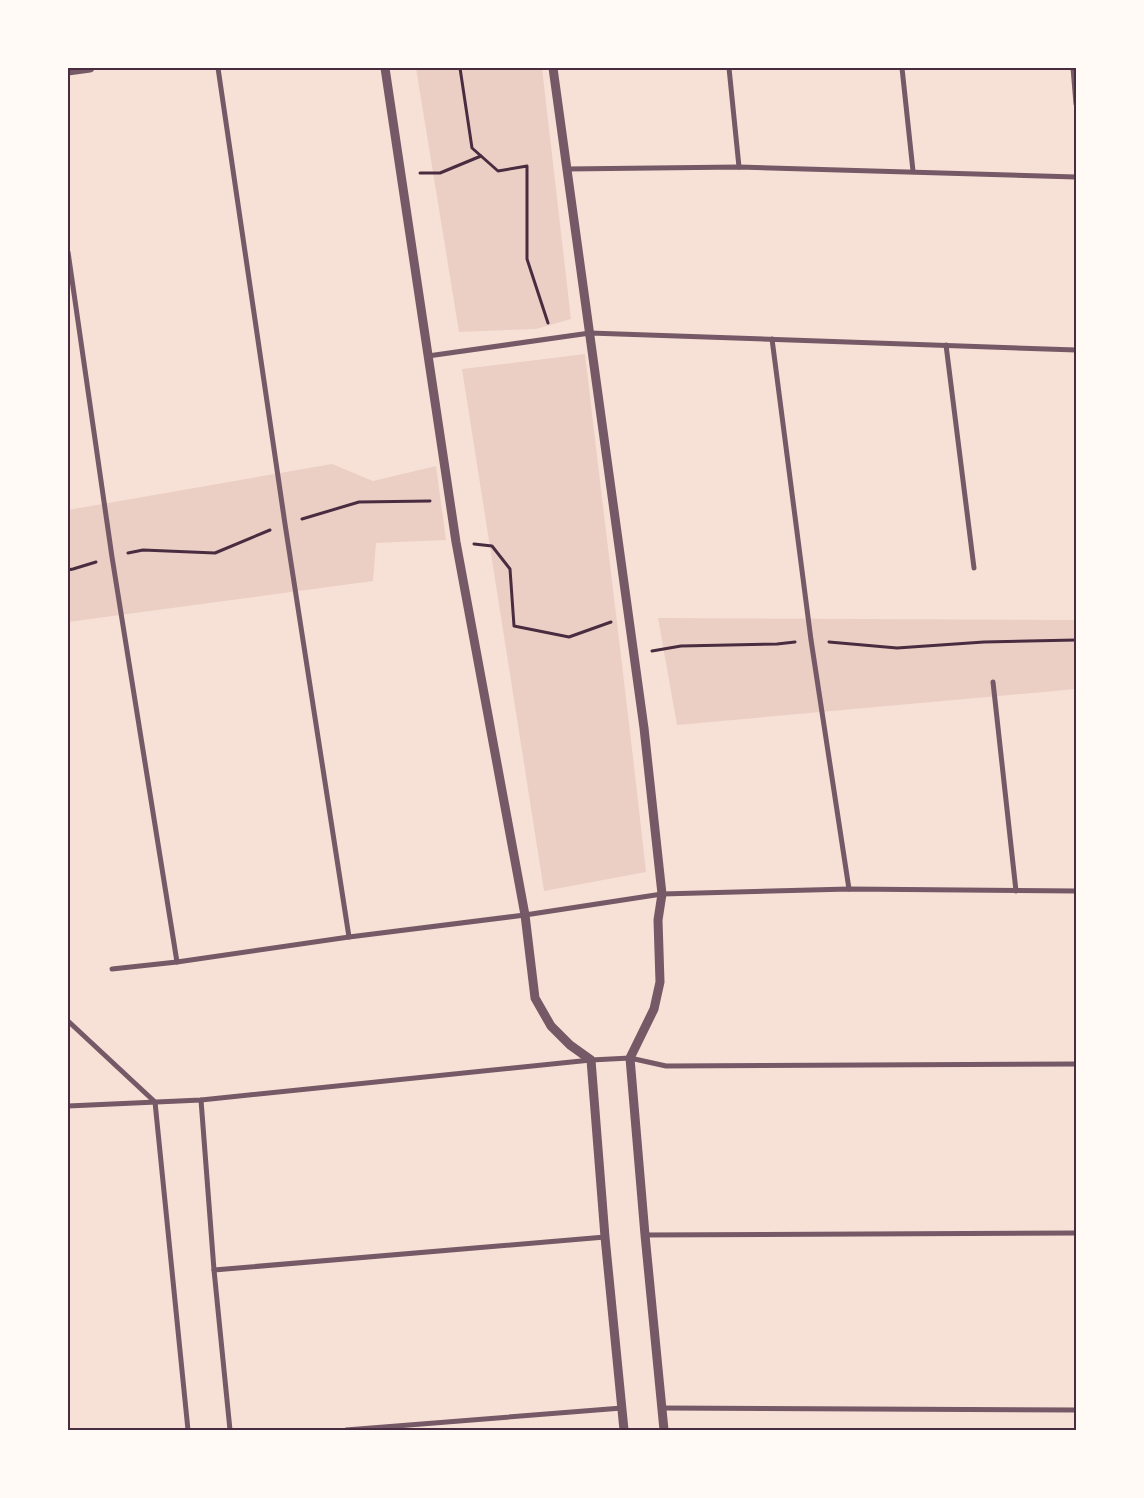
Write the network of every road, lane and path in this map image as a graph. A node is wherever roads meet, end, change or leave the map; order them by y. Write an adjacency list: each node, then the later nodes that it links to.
1 (90, 68): 9 (street)
2 (218, 68): 25 (street)
3 (385, 68): 15 (street)
4 (460, 68): 11 (path)
5 (553, 68): 13 (street)
6 (729, 68): 12 (street)
7 (902, 68): 14 (street)
8 (1073, 68): 10 (street)
9 (68, 71)
10 (1076, 104)
11 (481, 156): 15 (path); 19 (path)
12 (739, 167): 13 (street); 14 (street)
13 (567, 169): 18 (street)
14 (913, 171): 16 (street)
15 (401, 174): 23 (street)
16 (1076, 177)
17 (68, 252): 27 (street)
18 (590, 333): 19 (street); 20 (street); 30 (street)
19 (557, 337): 23 (street)
20 (772, 339): 21 (street); 31 (street)
21 (946, 345): 22 (street); 28 (street)
22 (1076, 350)
23 (428, 356): 24 (street)
24 (449, 499): 25 (path); 26 (street)
25 (285, 524): 27 (path); 40 (street)
26 (456, 542): 30 (path); 39 (street)
27 (112, 557): 29 (path); 41 (street)
28 (974, 568)
29 (68, 570)
30 (629, 616): 33 (street)
31 (810, 640): 32 (path); 33 (path); 35 (street)
32 (1076, 640)
33 (634, 654): 38 (street)
34 (993, 682): 36 (street)
35 (849, 889): 36 (street); 38 (street)
36 (1016, 891): 37 (street)
37 (1076, 891)
38 (662, 894): 39 (street); 44 (street)
39 (525, 915): 40 (street); 45 (street)
40 (349, 937): 41 (street)
41 (176, 962): 42 (street)
42 (112, 969)
43 (68, 1021): 48 (street)
44 (630, 1058): 45 (street); 46 (street); 51 (street)
45 (591, 1060): 47 (street); 52 (street)
46 (1076, 1064)
47 (201, 1100): 48 (street); 53 (street)
48 (155, 1102): 49 (street); 57 (street)
49 (68, 1106)
50 (1076, 1233): 51 (street)
51 (645, 1235): 55 (street)
52 (605, 1237): 53 (street); 54 (street)
53 (214, 1270): 58 (street)
54 (622, 1408): 59 (street); 60 (street)
55 (662, 1408): 56 (street); 61 (street)
56 (1076, 1410)
57 (188, 1430)
58 (230, 1430)
59 (346, 1430)
60 (624, 1430)
61 (664, 1430)

